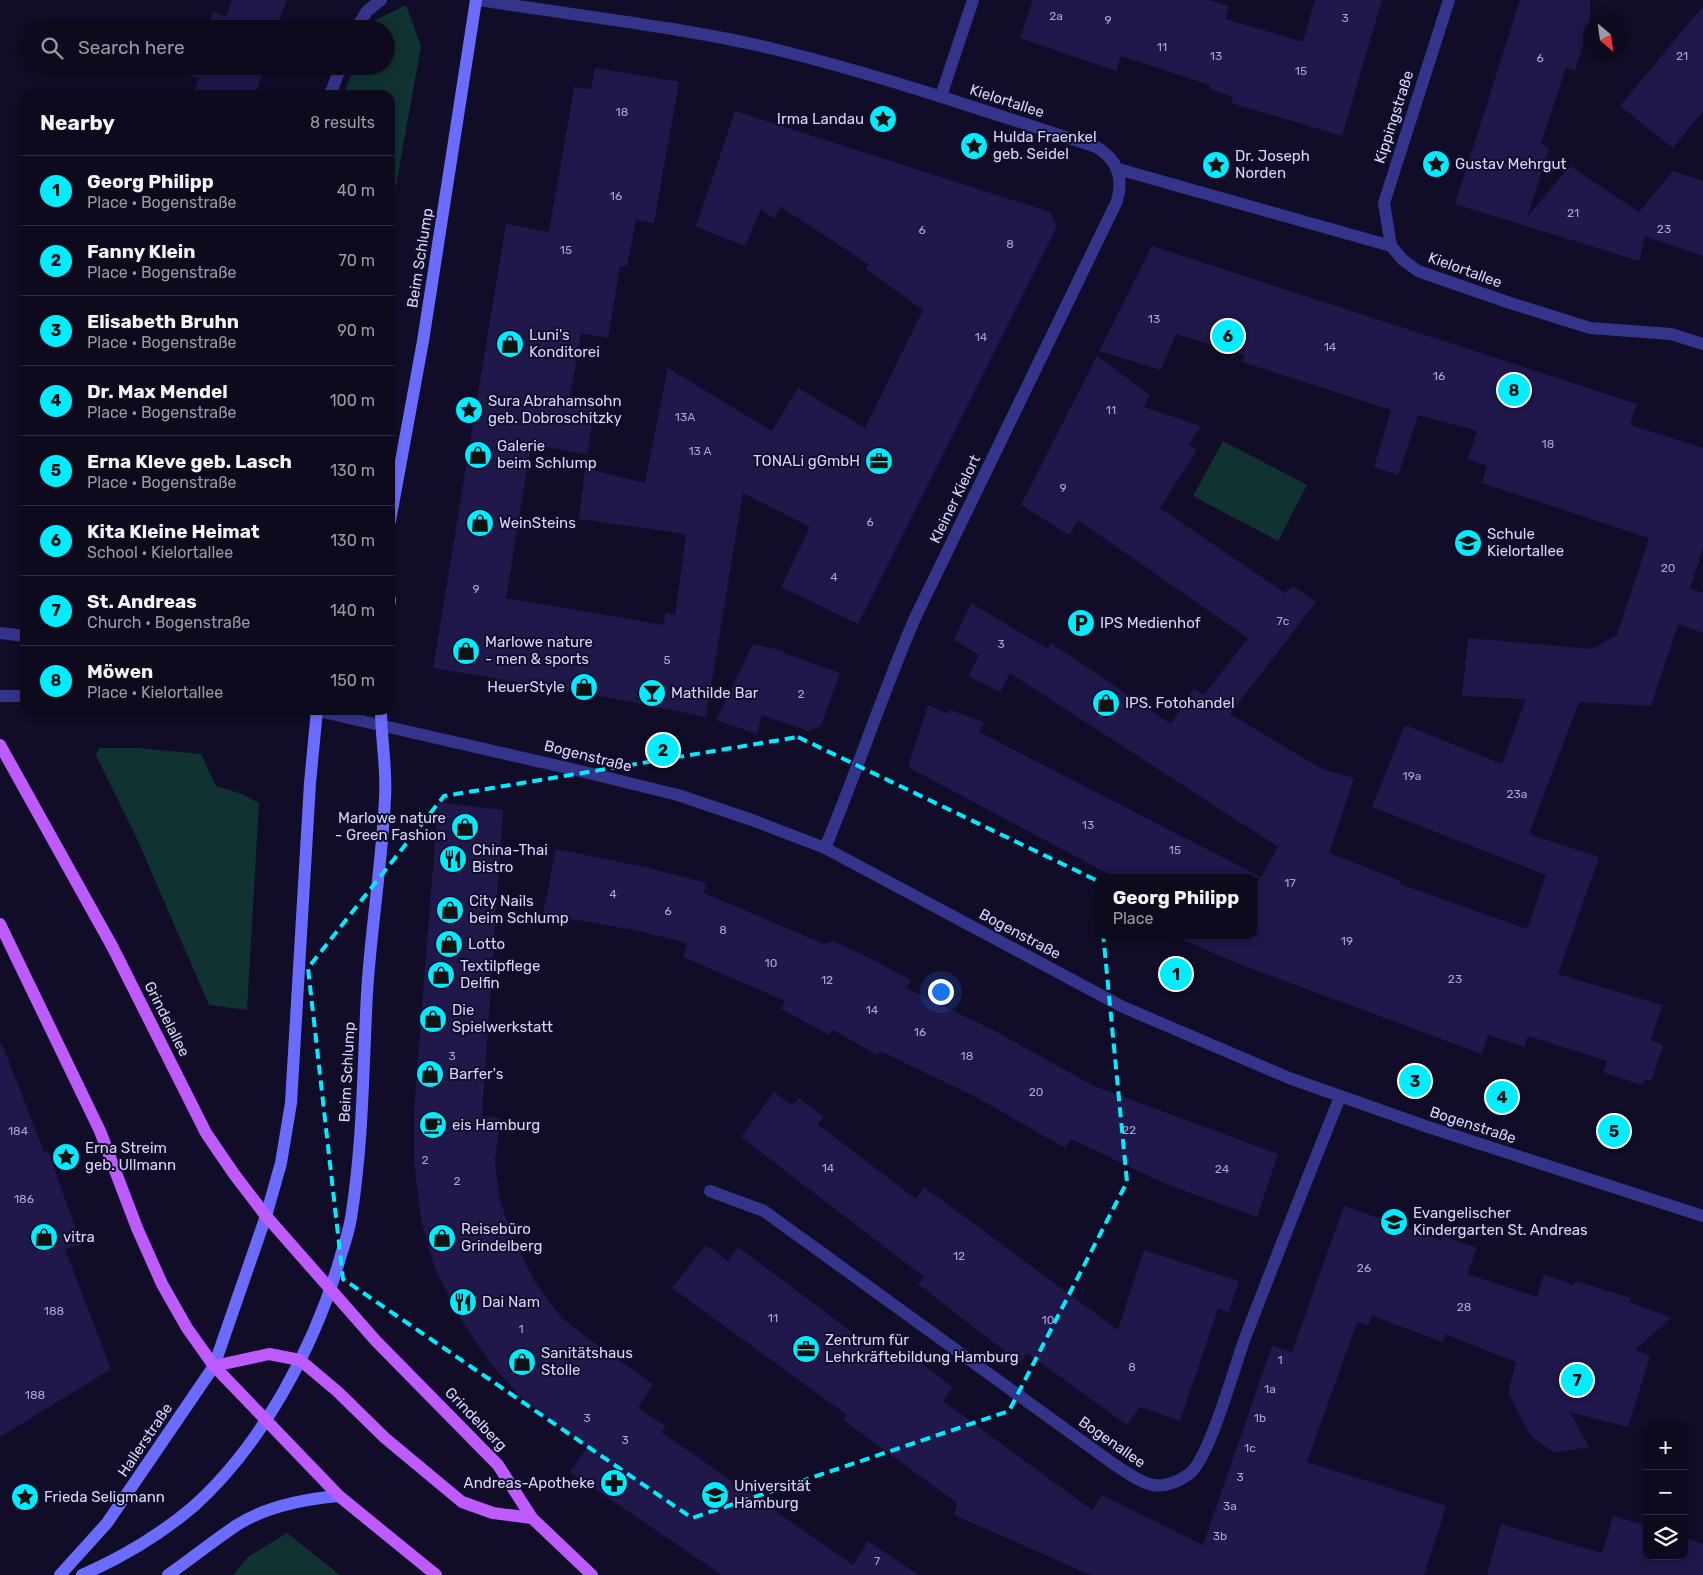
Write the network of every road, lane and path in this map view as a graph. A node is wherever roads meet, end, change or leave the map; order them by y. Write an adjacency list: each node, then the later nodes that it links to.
1 (381, 0): 5 (street)
2 (478, 0): 8 (street, Kielortallee); 12 (main road, Beim Schlump)
3 (973, 0): 8 (street)
4 (1449, 0): 10 (street, Kippingstraße)
5 (362, 20)
6 (338, 75): 7 (street)
7 (332, 90)
8 (941, 96): 9 (street, Kielortallee)
9 (1118, 170): 10 (street); 22 (street, Kleiner Kielort)
10 (1391, 246): 11 (street, Kielortallee)
11 (1703, 344)
12 (395, 495)
13 (0, 634): 14 (street)
14 (20, 636)
15 (0, 696): 16 (street)
16 (20, 696)
17 (316, 715): 26 (main road)
18 (336, 715): 20 (street, Bogenstraße)
19 (381, 715): 20 (main road, Beim Schlump)
20 (381, 726): 22 (street, Bogenstraße); 28 (main road, Beim Schlump)
21 (0, 745): 26 (main road, Grindelallee)
22 (825, 848): 24 (street, Bogenstraße)
23 (0, 924): 30 (main road)
24 (1340, 1097): 25 (street, Bogenallee); 27 (street, Bogenstraße)
25 (710, 1191)
26 (266, 1216): 28 (main road, Grindelallee); 30 (main road)
27 (1703, 1216)
28 (331, 1290): 29 (main road, Beim Schlump); 33 (main road, Grindelberg)
29 (300, 1360): 30 (main road); 31 (main road, Beim Schlump); 33 (main road)
30 (214, 1366): 31 (main road); 34 (main road, Hallerstraße)
31 (265, 1418): 32 (main road); 35 (main road)
32 (340, 1496): 36 (main road); 37 (main road)
33 (532, 1518): 38 (main road, Grindelberg)
34 (60, 1575)
35 (82, 1575)
36 (168, 1575)
37 (436, 1575)
38 (592, 1575)

